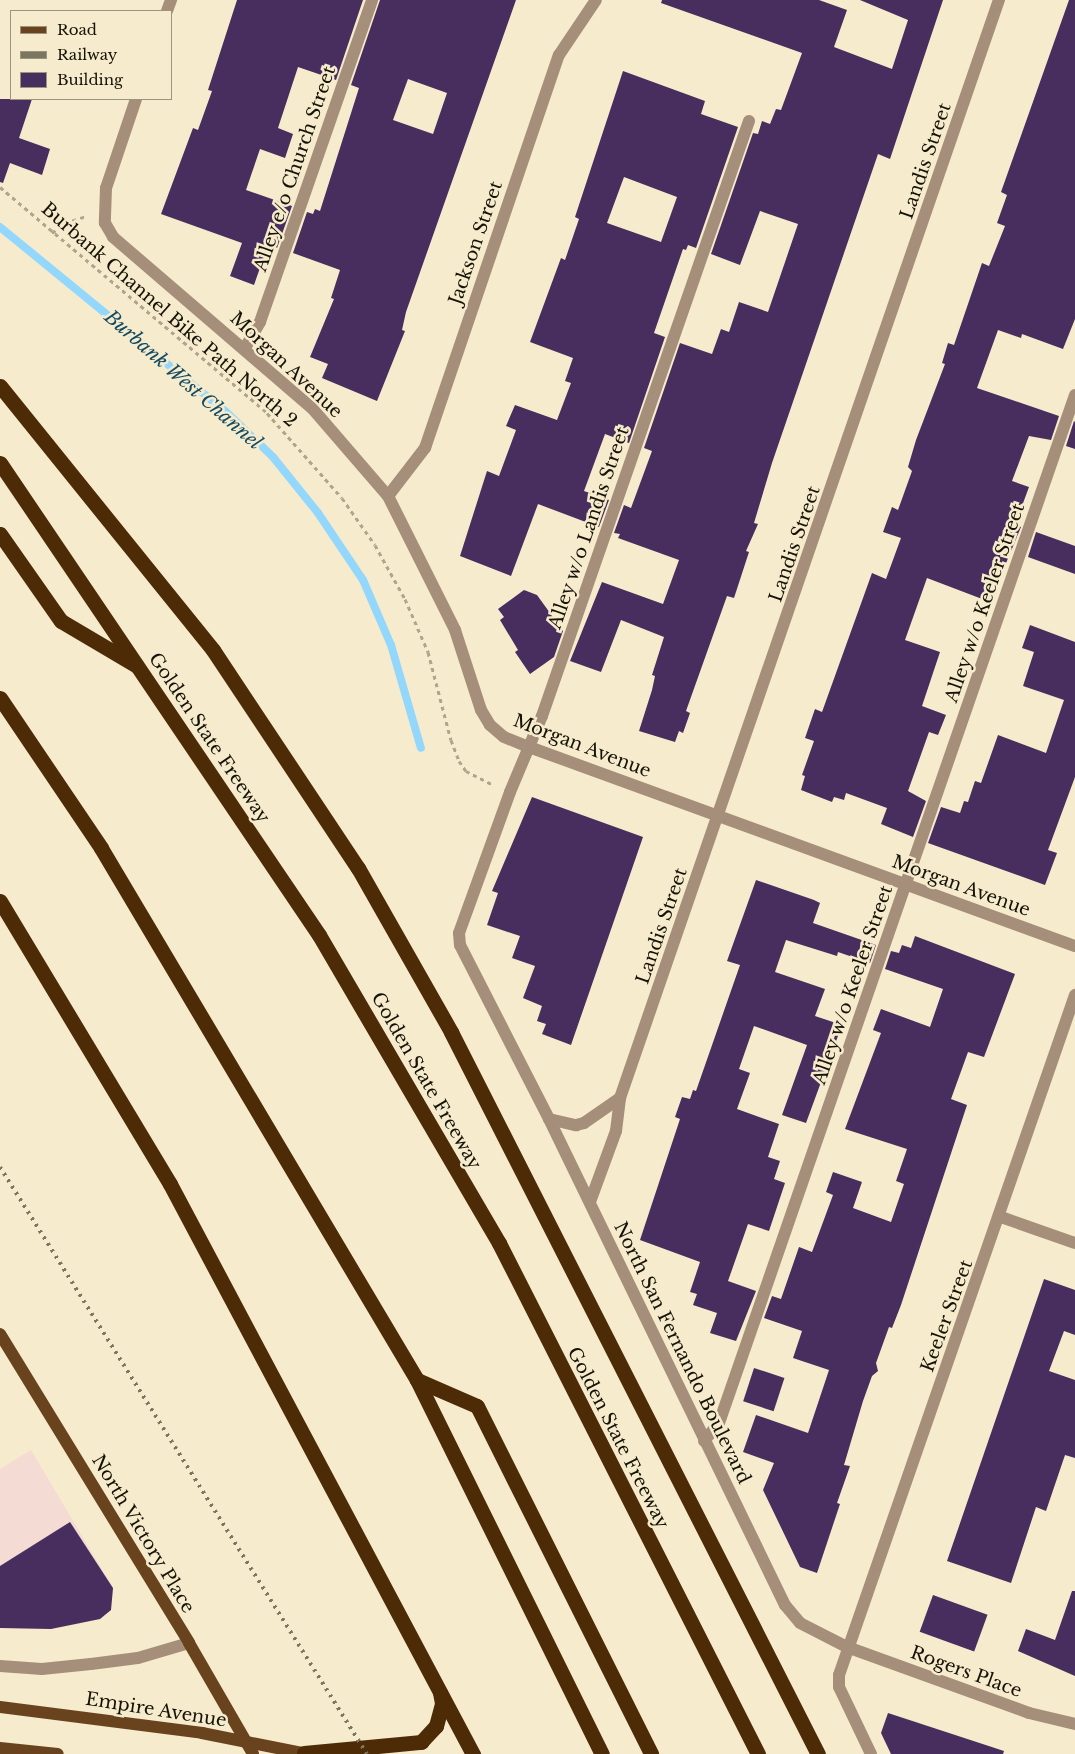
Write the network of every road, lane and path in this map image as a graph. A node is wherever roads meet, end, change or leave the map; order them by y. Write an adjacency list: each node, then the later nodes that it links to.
1 (372, 0): 9 (street, Alley e/o Church Street)
2 (596, 0): 13 (street, Jackson Street)
3 (999, 0): 19 (street, Landis Street)
4 (136, 100): 7 (street)
5 (749, 121): 17 (street, Alley w/o Landis Street)
6 (0, 187): 8 (path, Burbank Channel Bike Path North 2)
7 (103, 213): 8 (path); 9 (street, Morgan Avenue)
8 (52, 233): 18 (path, Burbank Channel Bike Path North 2)
9 (245, 348): 13 (street, Morgan Avenue)
10 (0, 386): 47 (highway)
11 (1075, 395): 20 (street, Alley w/o Keeler Street)
12 (0, 463): 15 (highway, Golden State Freeway)
13 (388, 496): 17 (street, Morgan Avenue)
14 (0, 534): 15 (highway)
15 (140, 668): 46 (highway, Golden State Freeway)
16 (0, 698): 31 (highway)
17 (529, 746): 18 (street, Alley w/o Landis Street); 19 (street, Morgan Avenue)
18 (510, 792): 22 (street, Alley w/o Landis Street)
19 (720, 816): 20 (street, Morgan Avenue); 25 (street, Landis Street)
20 (907, 884): 23 (street, Morgan Avenue); 32 (street, Alley w/o Keeler Street)
21 (0, 901): 36 (highway)
22 (460, 945): 26 (street, North San Fernando Boulevard)
23 (1075, 946)
24 (1075, 995): 28 (street, Keeler Street)
25 (620, 1098): 26 (street); 27 (street, Landis Street)
26 (549, 1119): 27 (street, North San Fernando Boulevard)
27 (590, 1202): 32 (street, North San Fernando Boulevard)
28 (1001, 1217): 29 (street); 34 (street, Keeler Street)
29 (1075, 1243)
30 (0, 1334): 33 (main road, North Victory Place)
31 (417, 1380): 44 (highway); 45 (highway)
32 (704, 1441): 34 (street, North San Fernando Boulevard)
33 (189, 1643): 35 (street); 41 (main road, North Victory Place)
34 (847, 1647): 38 (street, Rogers Place); 48 (street)
35 (0, 1666)
36 (439, 1687): 42 (highway); 43 (highway)
37 (0, 1706): 42 (main road, Empire Avenue)
38 (1075, 1724)
39 (0, 1748): 40 (main road)
40 (58, 1754)
41 (252, 1754)
42 (305, 1754)
43 (473, 1754)
44 (602, 1754)
45 (650, 1754)
46 (758, 1754)
47 (818, 1754)
48 (871, 1754)

